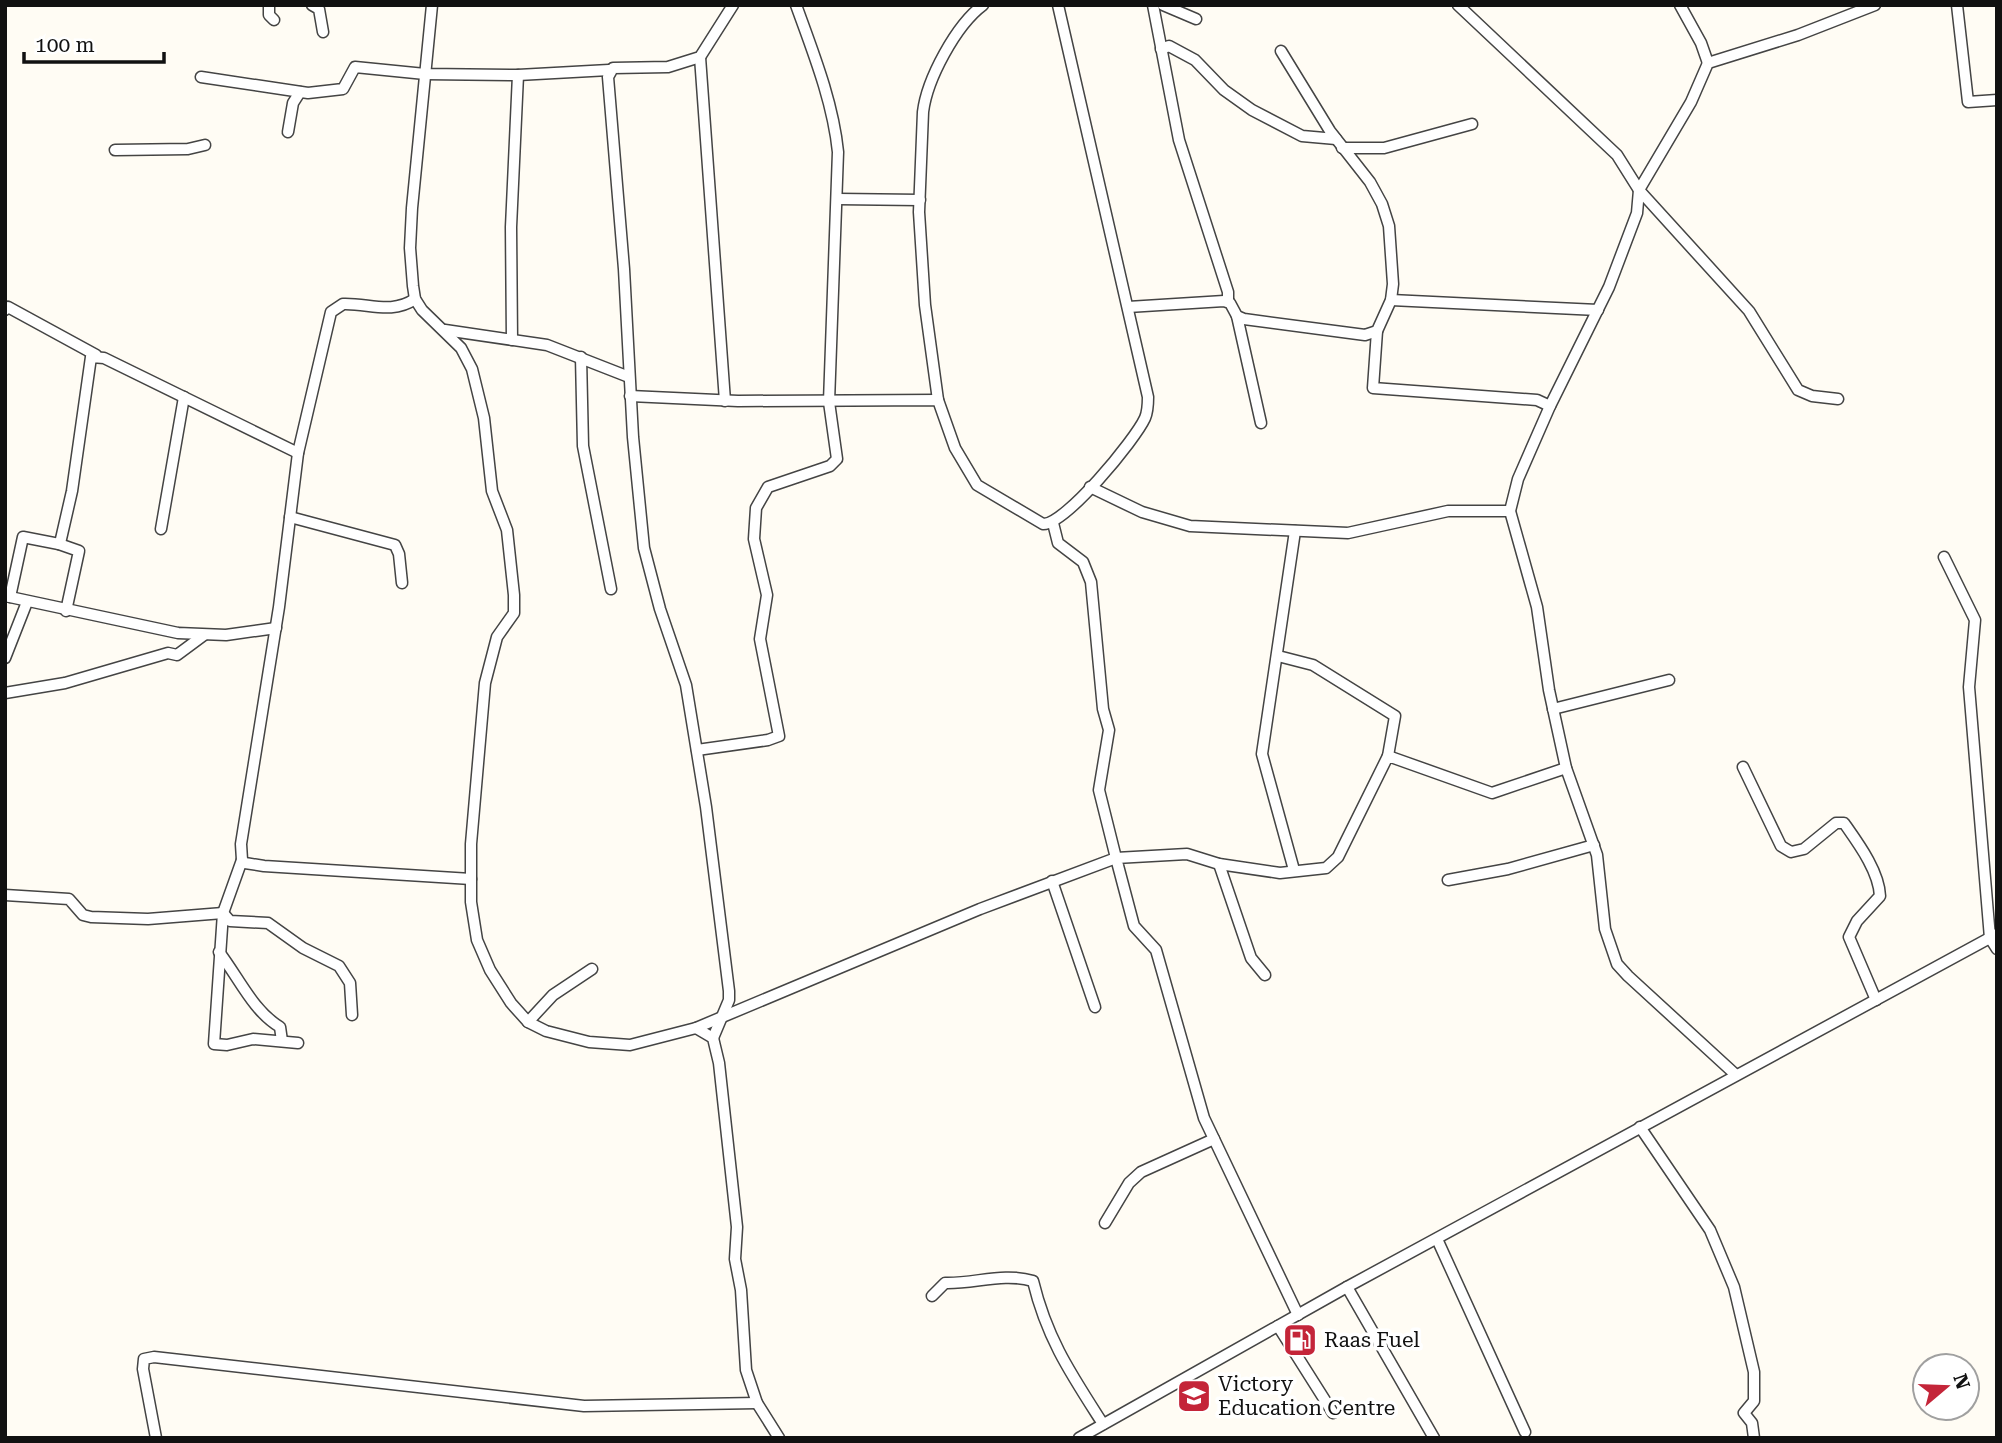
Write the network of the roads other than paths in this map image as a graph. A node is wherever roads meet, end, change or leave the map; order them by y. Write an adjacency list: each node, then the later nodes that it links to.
1 (269, 5): 15 (street)
2 (312, 5): 16 (street)
3 (432, 5): 22 (street)
4 (733, 5): 19 (street)
5 (796, 5): 33 (street)
6 (984, 5): 34 (street)
7 (1058, 5): 38 (street)
8 (1153, 5): 17 (street)
9 (1163, 5): 14 (street)
10 (1458, 5): 32 (street)
11 (1680, 5): 20 (street)
12 (1875, 5): 20 (street)
13 (1957, 5): 26 (street)
14 (1196, 19)
15 (274, 20)
16 (323, 32)
17 (1161, 48): 29 (street); 37 (street)
18 (1281, 51): 29 (street)
19 (701, 57): 21 (street); 52 (street)
20 (1708, 62): 32 (street)
21 (609, 70): 23 (street); 47 (street)
22 (425, 74): 23 (street); 25 (street); 35 (street)
23 (518, 75): 44 (street)
24 (201, 77): 25 (street)
25 (300, 92): 28 (street)
26 (1997, 100)
27 (1472, 124): 29 (street)
28 (288, 132)
29 (1339, 143): 36 (street)
30 (205, 145): 31 (street)
31 (115, 150)
32 (1640, 190): 40 (street); 50 (street)
33 (838, 199): 34 (street); 53 (street)
34 (920, 200): 51 (street)
35 (415, 299): 42 (street); 56 (street)
36 (1391, 300): 40 (street); 43 (street)
37 (1228, 302): 38 (street); 41 (street)
38 (1128, 307): 57 (street)
39 (5, 310): 45 (street)
40 (1598, 310): 54 (street)
41 (1237, 316): 43 (street); 55 (street)
42 (444, 330): 44 (street); 86 (street)
43 (1377, 331): 54 (street)
44 (512, 340): 46 (street)
45 (96, 355): 49 (street); 63 (street)
46 (581, 357): 47 (street); 66 (street)
47 (629, 377): 48 (street)
48 (630, 396): 52 (street); 77 (street)
49 (184, 397): 56 (street); 61 (street)
50 (1838, 399)
51 (938, 400): 53 (street); 60 (street)
52 (725, 401): 53 (street)
53 (829, 402): 77 (street)
54 (1550, 406): 58 (street)
55 (1261, 423)
56 (298, 453): 59 (street)
57 (1090, 486): 60 (street); 62 (street)
58 (1510, 510): 62 (street); 76 (street)
59 (290, 517): 65 (street); 70 (street)
60 (1053, 523): 82 (street)
61 (161, 529)
62 (1295, 531): 72 (street)
63 (59, 544): 67 (street); 69 (street)
64 (1944, 557): 91 (street)
65 (402, 583)
66 (611, 589)
67 (8, 597): 68 (street)
68 (27, 601): 69 (street); 73 (street)
69 (66, 611): 71 (street)
70 (276, 628): 71 (street); 83 (street)
71 (204, 635): 75 (street)
72 (1278, 656): 78 (street); 85 (street)
73 (5, 658)
74 (1669, 680): 76 (street)
75 (5, 693)
76 (1553, 709): 79 (street)
77 (697, 750): 99 (street)
78 (1388, 756): 79 (street); 85 (street)
79 (1566, 768): 81 (street)
80 (1743, 768): 96 (street)
81 (1594, 845): 87 (street); 105 (street)
82 (1116, 858): 84 (street); 88 (street); 107 (street)
83 (242, 860): 86 (street); 90 (street)
84 (1219, 864): 85 (street); 95 (street)
85 (1294, 870)
86 (471, 879): 100 (street)
87 (1448, 880)
88 (1052, 881): 97 (street); 99 (street)
89 (5, 895): 90 (street)
90 (223, 913): 93 (street); 98 (street)
91 (1993, 936): 92 (street); 96 (street)
92 (1997, 949)
93 (219, 953): 103 (street); 103 (street)
94 (593, 969): 100 (street)
95 (1265, 975)
96 (1876, 1000): 105 (street)
97 (1096, 1007)
98 (352, 1015)
99 (721, 1015): 101 (street); 102 (street)
100 (528, 1022): 101 (street)
101 (696, 1028): 102 (street)
102 (713, 1038): 114 (street)
103 (282, 1041): 104 (street)
104 (298, 1043)
105 (1736, 1075): 106 (street)
106 (1640, 1127): 109 (street); 122 (street)
107 (1214, 1139): 108 (street); 112 (street)
108 (1105, 1223)
109 (1437, 1239): 110 (street); 117 (street)
110 (1347, 1287): 112 (street); 121 (street)
111 (932, 1296): 116 (street)
112 (1298, 1315): 113 (street)
113 (1278, 1326): 115 (street); 116 (street)
114 (757, 1403): 118 (street); 119 (street)
115 (1333, 1413)
116 (1103, 1424): 120 (street)
117 (1525, 1432)
118 (156, 1438)
119 (779, 1438)
120 (1079, 1438)
121 (1434, 1438)
122 (1754, 1438)

